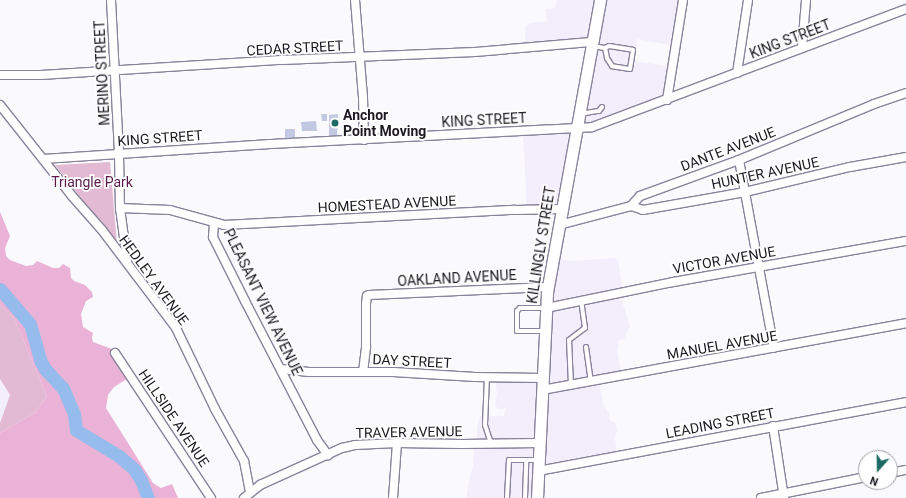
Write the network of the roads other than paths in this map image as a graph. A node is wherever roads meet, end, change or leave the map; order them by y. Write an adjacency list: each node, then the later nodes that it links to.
1 (111, 0): 12 (street, MERINO STREET)
2 (355, 0): 11 (street)
3 (600, 0): 8 (main road, KILLINGLY STREET)
4 (683, 0): 16 (street)
5 (748, 0): 13 (street)
6 (806, 0): 10 (street)
7 (906, 9): 10 (street, KING STREET)
8 (591, 44): 9 (lane); 11 (street, CEDAR STREET); 19 (main road, KILLINGLY STREET)
9 (605, 48): 9 (lane)
10 (802, 48): 13 (street, KING STREET)
11 (359, 58): 12 (street, CEDAR STREET); 21 (street)
12 (114, 71): 14 (street, CEDAR STREET); 22 (street, MERINO STREET)
13 (737, 73): 16 (street, KING STREET)
14 (0, 75)
15 (906, 93): 25 (street, DANTE AVENUE)
16 (667, 100): 20 (street, KING STREET)
17 (0, 105): 24 (street, HEDLEY AVENUE)
18 (602, 107): 19 (lane)
19 (579, 114): 20 (main road, KILLINGLY STREET)
20 (576, 129): 21 (street, KING STREET); 29 (main road, KILLINGLY STREET)
21 (364, 140): 22 (street, KING STREET)
22 (119, 154): 24 (street, KING STREET); 28 (street, MERINO STREET)
23 (906, 157): 26 (street, HUNTER AVENUE)
24 (43, 159): 33 (street, HEDLEY AVENUE)
25 (739, 160): 26 (street); 27 (street, DANTE AVENUE)
26 (745, 192): 27 (street, HUNTER AVENUE); 34 (street)
27 (631, 206): 31 (street, DANTE AVENUE)
28 (120, 208): 30 (street, PLEASANT VIEW AVENUE); 33 (street, MERINO STREET)
29 (562, 209): 30 (street, HOMESTEAD AVENUE); 31 (main road, KILLINGLY STREET)
30 (214, 223): 43 (street, PLEASANT VIEW AVENUE)
31 (559, 225): 35 (main road, KILLINGLY STREET)
32 (906, 241): 34 (street, VICTOR AVENUE)
33 (127, 263): 59 (street, HEDLEY AVENUE)
34 (757, 268): 36 (street, VICTOR AVENUE); 41 (street)
35 (548, 287): 37 (main road, KILLINGLY STREET); 44 (street, OAKLAND AVENUE)
36 (581, 301): 37 (street, VICTOR AVENUE); 48 (lane)
37 (546, 308): 39 (main road, KILLINGLY STREET); 39 (lane)
38 (906, 323): 41 (street, MANUEL AVENUE)
39 (544, 331): 46 (main road, KILLINGLY STREET)
40 (586, 347): 47 (lane)
41 (774, 348): 47 (street, MANUEL AVENUE)
42 (115, 353): 61 (street, HILLSIDE AVENUE)
43 (282, 370): 44 (street, DAY STREET); 55 (street, PLEASANT VIEW AVENUE)
44 (363, 372): 45 (street, DAY STREET)
45 (487, 377): 46 (street, DAY STREET); 54 (lane)
46 (542, 378): 49 (main road, KILLINGLY STREET)
47 (591, 381): 48 (street, MANUEL AVENUE)
48 (571, 385): 49 (street, MANUEL AVENUE)
49 (542, 390): 53 (main road, KILLINGLY STREET)
50 (906, 402): 51 (street, LEADING STREET)
51 (773, 426): 57 (street, LEADING STREET); 60 (street)
52 (397, 442): 54 (street, TRAVER AVENUE); 55 (street, TRAVER AVENUE); 63 (street)
53 (540, 443): 54 (street, TRAVER AVENUE); 57 (main road, KILLINGLY STREET)
54 (491, 444)
55 (328, 455): 59 (street, TRAVER AVENUE)
56 (526, 460): 57 (lane); 64 (lane); 65 (lane)
57 (539, 465): 66 (main road, KILLINGLY STREET)
58 (858, 479): 60 (street)
59 (250, 492): 62 (street, TRAVER AVENUE)
60 (784, 496): 67 (street)
61 (211, 498)
62 (244, 498)
63 (393, 498)
64 (508, 498)
65 (525, 498)
66 (537, 498)
67 (761, 498)

